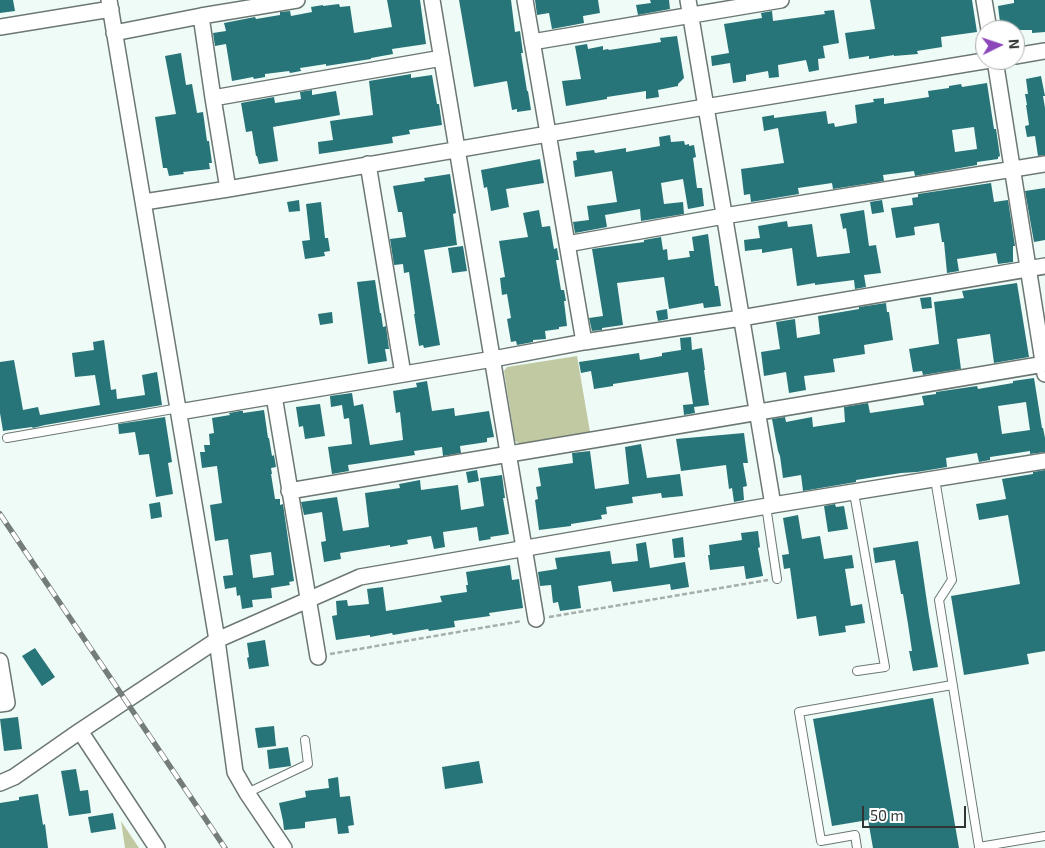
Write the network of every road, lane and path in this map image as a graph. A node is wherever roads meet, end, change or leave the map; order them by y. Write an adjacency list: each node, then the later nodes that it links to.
1 (297, 0): 8 (street)
2 (432, 0): 16 (street)
3 (525, 0): 13 (street)
4 (688, 0): 9 (street)
5 (781, 0): 9 (street)
6 (984, 0): 10 (street)
7 (110, 5): 11 (street); 12 (street)
8 (201, 16): 12 (street); 19 (street)
9 (690, 16): 13 (street); 20 (street)
10 (987, 20)
11 (0, 27)
12 (114, 33): 27 (street)
13 (532, 42): 21 (street)
14 (1045, 51): 15 (street)
15 (1025, 54)
16 (442, 58): 19 (street); 22 (street)
17 (975, 62): 20 (street)
18 (996, 70): 25 (street)
19 (213, 98): 26 (street)
20 (705, 107): 21 (street); 28 (street)
21 (548, 134): 22 (street); 29 (street)
22 (458, 150): 23 (street); 34 (street)
23 (368, 164): 26 (street); 36 (street)
24 (1045, 164): 25 (street)
25 (1012, 169): 28 (street); 31 (street)
26 (228, 189): 27 (street)
27 (144, 202): 38 (street)
28 (724, 216): 29 (street); 32 (street)
29 (567, 244): 33 (street)
30 (1045, 266): 31 (street)
31 (1028, 269): 32 (street); 35 (street)
32 (741, 318): 33 (street); 39 (street)
33 (584, 342): 34 (street)
34 (493, 359): 36 (street); 41 (street)
35 (1044, 368): 39 (street)
36 (403, 374): 37 (street)
37 (274, 396): 38 (street); 44 (street)
38 (179, 410): 40 (lane); 51 (street)
39 (757, 412): 41 (street); 46 (street)
40 (7, 438)
41 (509, 454): 44 (street); 47 (street)
42 (1045, 461): 43 (street)
43 (935, 479): 45 (street); 55 (lane)
44 (289, 491): 49 (street)
45 (854, 493): 46 (street); 54 (lane)
46 (770, 506): 47 (street); 48 (lane)
47 (525, 547): 49 (street); 50 (street)
48 (777, 578)
49 (308, 600): 51 (street); 52 (street)
50 (536, 619)
51 (217, 640): 57 (street); 60 (street)
52 (318, 657)
53 (0, 661): 56 (street)
54 (857, 671)
55 (952, 685): 62 (lane); 65 (lane)
56 (0, 704)
57 (80, 731): 59 (street); 63 (street)
58 (305, 740): 60 (lane)
59 (0, 783)
60 (247, 793): 64 (street)
61 (1045, 836): 62 (lane)
62 (979, 847)
63 (156, 848)
64 (284, 848)
65 (857, 848)

